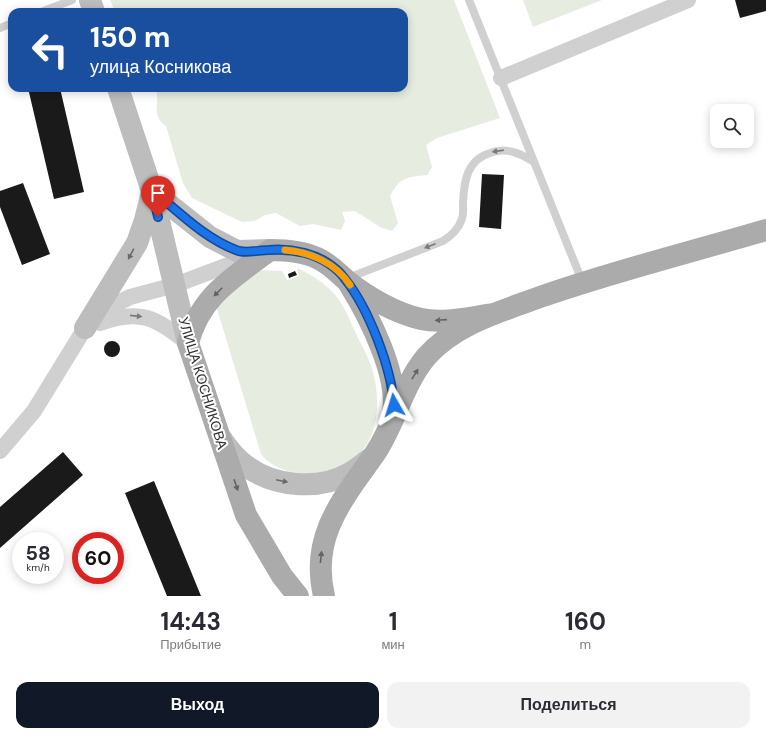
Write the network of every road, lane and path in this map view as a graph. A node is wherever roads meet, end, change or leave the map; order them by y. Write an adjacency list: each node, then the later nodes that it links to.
1 (72, 0): 4 (lane)
2 (469, 0): 5 (lane)
3 (688, 0): 5 (street)
4 (51, 8)
5 (501, 78): 7 (lane)
6 (119, 92): 8 (street, УЛИЦА КОСНИКОВА)
7 (534, 162): 11 (lane, one-way to 11); 12 (lane)
8 (152, 190): 10 (street); 13 (street, УЛИЦА КОСНИКОВА); 15 (street, one-way to 15)
9 (766, 230): 12 (main road)
10 (270, 250): 11 (main road); 13 (street); 16 (main road, one-way to 16)
11 (346, 279): 14 (main road, one-way to 11); 17 (main road)
12 (582, 282): 14 (main road)
13 (175, 285): 15 (street); 16 (street, УЛИЦА КОСНИКОВА)
14 (494, 314): 17 (main road, one-way to 14)
15 (85, 328): 16 (street, one-way to 16); 19 (street)
16 (188, 343): 18 (main road, УЛИЦА КОСНИКОВА)
17 (392, 422): 20 (main road)
18 (218, 435): 20 (street, one-way to 20); 21 (main road, УЛИЦА КОСНИКОВА, one-way to 21)
19 (0, 451)
20 (372, 458): 22 (main road, one-way to 20)
21 (298, 596)
22 (324, 596)

